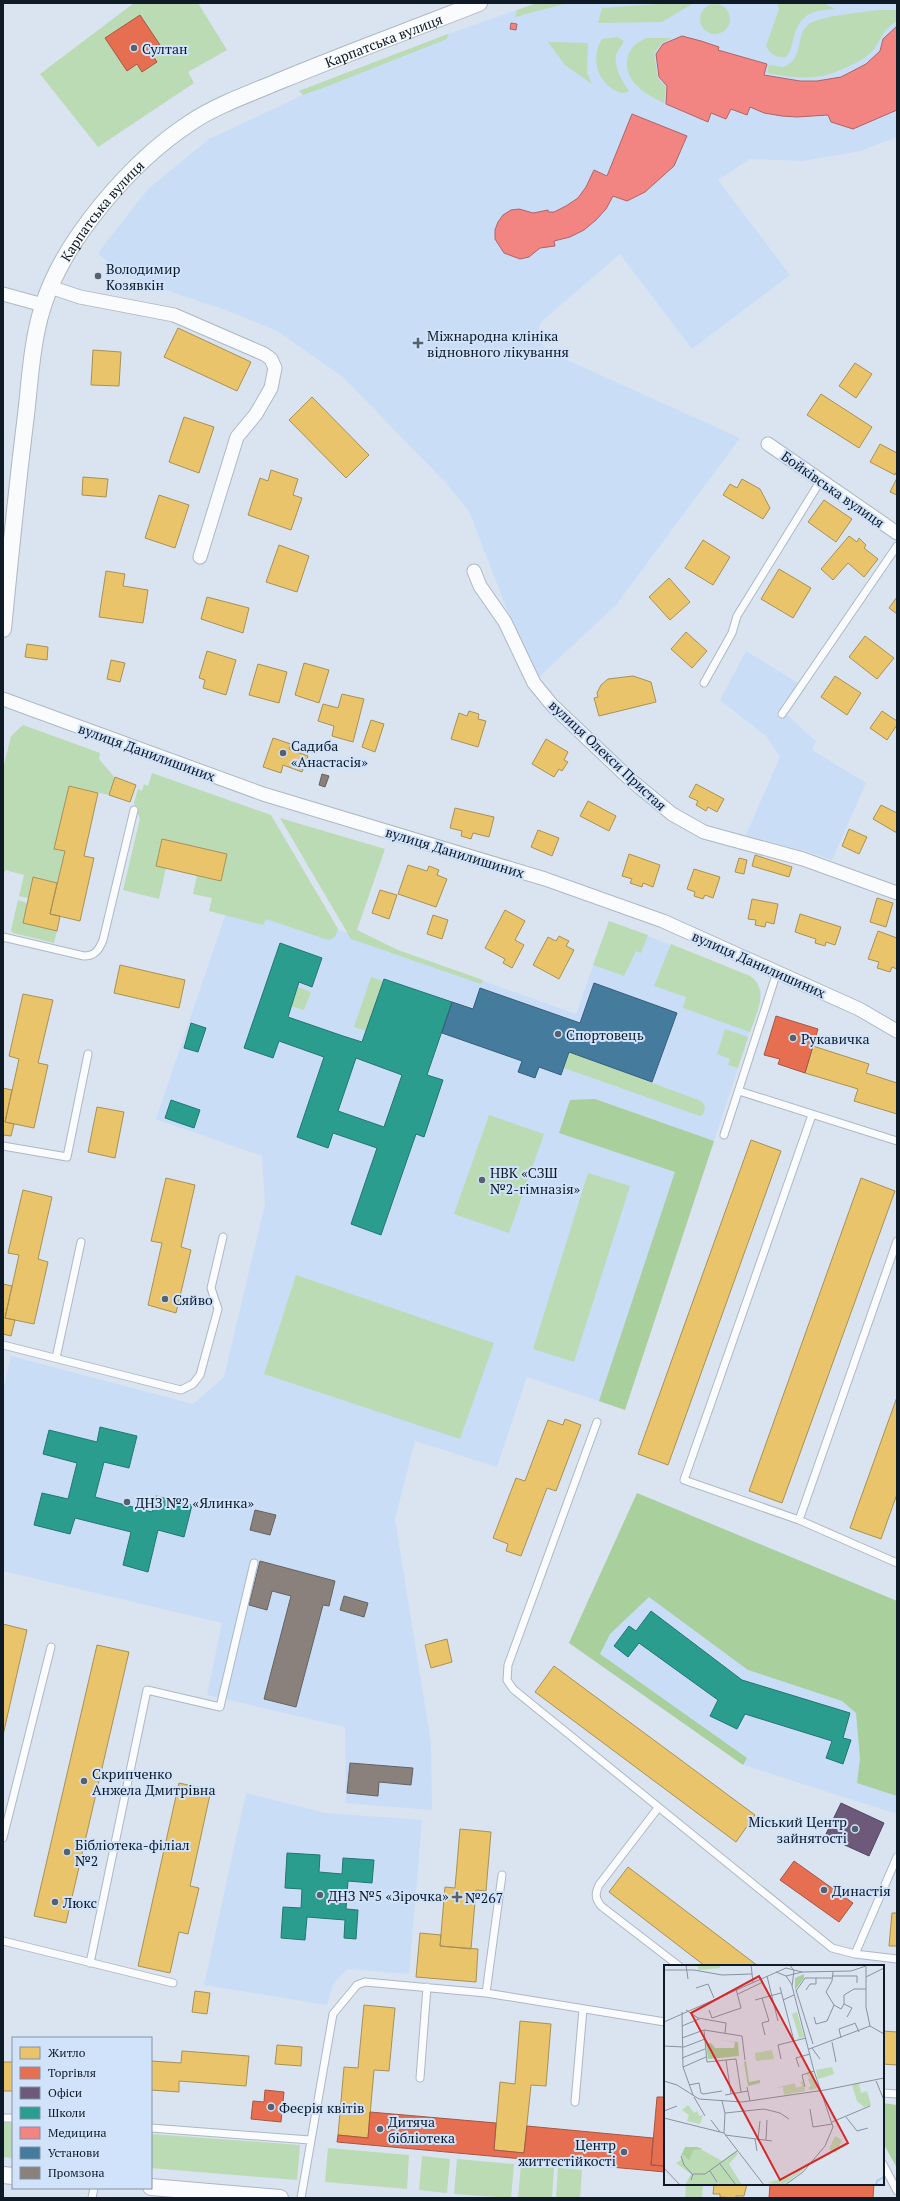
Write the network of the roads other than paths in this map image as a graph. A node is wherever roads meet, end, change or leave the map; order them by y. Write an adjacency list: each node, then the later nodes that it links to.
1 (479, 3): 2 (street, Карпатська вулиця)
2 (50, 287): 4 (street, Карпатська вулиця); 9 (street)
3 (3, 294): 4 (street)
4 (43, 305): 11 (street, Карпатська вулиця)
5 (768, 444): 6 (street, Бойківська вулиця)
6 (821, 480): 7 (street, Бойківська вулиця); 12 (lane)
7 (897, 533)
8 (897, 546): 14 (lane)
9 (200, 557)
10 (474, 571): 16 (street, вулиця Олекси Пристая)
11 (3, 629)
12 (704, 683)
13 (3, 699): 18 (street, вулиця Данилишиних)
14 (782, 714)
15 (134, 810): 17 (lane)
16 (897, 893)
17 (3, 937)
18 (777, 972): 19 (street, вулиця Данилишиних); 21 (lane)
19 (897, 1031)
20 (88, 1054): 25 (lane)
21 (739, 1091): 22 (lane); 23 (lane)
22 (812, 1115): 24 (lane); 32 (lane)
23 (724, 1135)
24 (897, 1142)
25 (3, 1146)
26 (223, 1237): 30 (lane)
27 (897, 1241): 32 (lane)
28 (81, 1242): 30 (lane)
29 (3, 1345): 30 (lane)
30 (56, 1358)
31 (597, 1422): 36 (lane)
32 (799, 1520): 34 (lane)
33 (254, 1563): 43 (lane)
34 (897, 1563)
35 (51, 1647): 37 (lane)
36 (658, 1808): 41 (lane); 44 (lane)
37 (3, 1838)
38 (897, 1859): 41 (lane)
39 (502, 1875): 47 (lane)
40 (3, 1941): 43 (lane)
41 (855, 1954): 42 (lane)
42 (897, 1959)
43 (90, 1963): 45 (lane)
44 (678, 1965)
45 (173, 1983)
46 (427, 1987): 47 (lane); 50 (lane); 55 (lane)
47 (486, 1993): 48 (lane)
48 (583, 2009): 49 (lane); 53 (lane)
49 (664, 2022)
50 (420, 2078)
51 (884, 2093): 52 (lane)
52 (897, 2094)
53 (575, 2102)
54 (152, 2128): 55 (lane)
55 (310, 2140): 60 (lane)
56 (884, 2166): 58 (lane)
57 (152, 2187): 59 (street)
58 (897, 2191)
59 (280, 2198)
60 (301, 2198)

